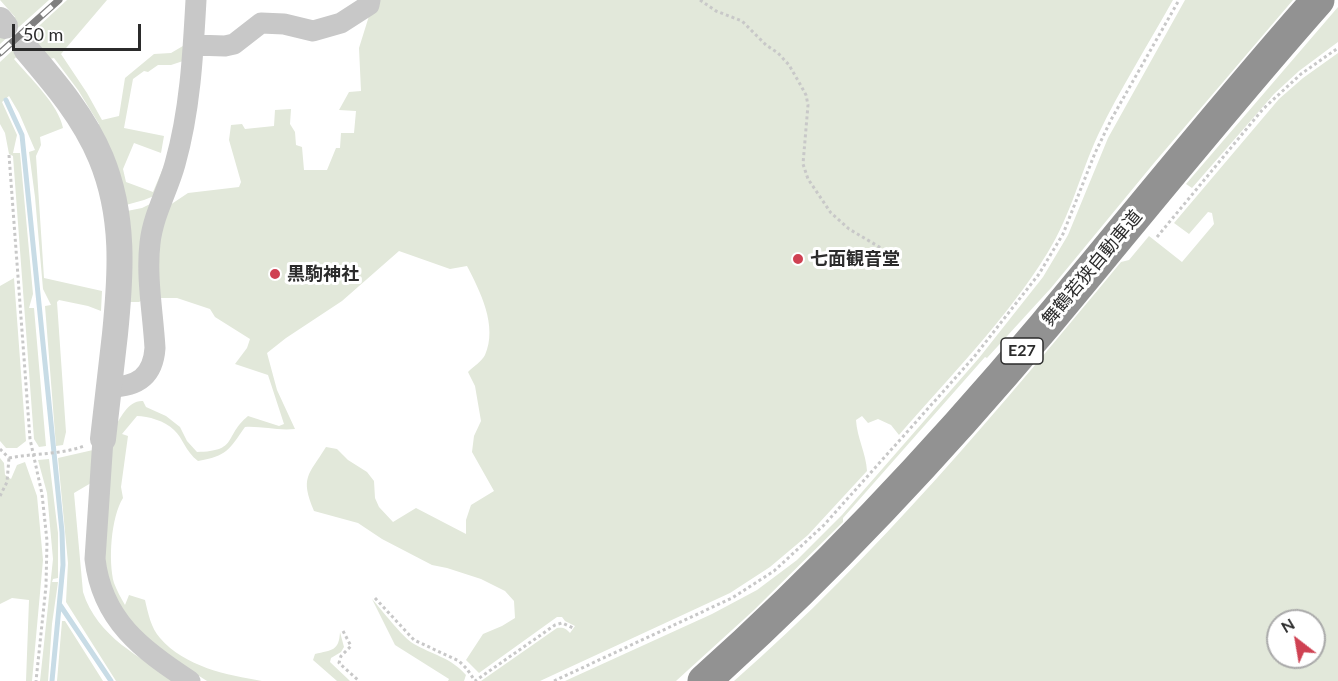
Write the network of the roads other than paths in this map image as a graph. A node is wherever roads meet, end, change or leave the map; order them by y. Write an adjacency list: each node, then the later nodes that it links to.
1 (196, 0): 4 (street)
2 (370, 0): 4 (street)
3 (1318, 0): 9 (highway, 舞鶴若狭自動車道 / E27)
4 (194, 45): 6 (street)
5 (26, 49): 6 (street)
6 (109, 387): 7 (street)
7 (103, 439): 8 (street)
8 (190, 681)
9 (704, 681)

